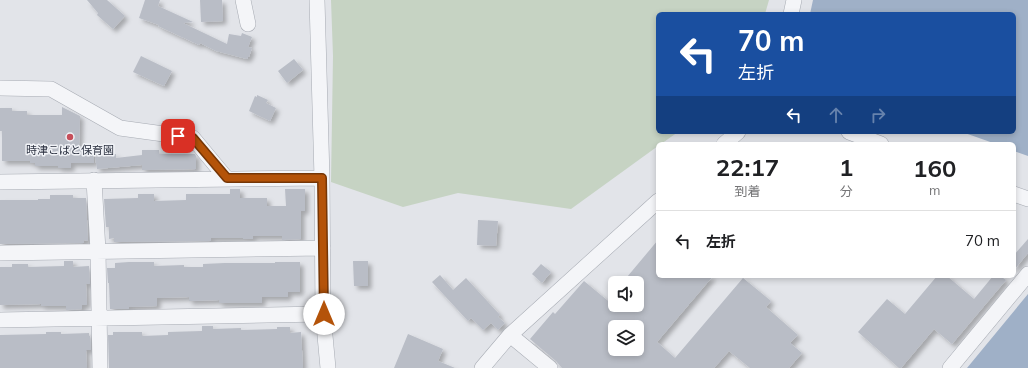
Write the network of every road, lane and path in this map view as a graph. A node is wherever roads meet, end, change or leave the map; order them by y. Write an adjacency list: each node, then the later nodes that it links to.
1 (243, 0): 5 (street)
2 (317, 0): 12 (street)
3 (794, 0): 4 (street)
4 (791, 12)
5 (248, 24)
6 (0, 88): 11 (street)
7 (736, 134): 9 (street)
8 (854, 134): 10 (street)
9 (726, 142)
10 (875, 142)
11 (227, 178): 12 (street); 13 (street)
12 (322, 178): 18 (street)
13 (94, 180): 14 (street); 19 (street)
14 (0, 182)
15 (1016, 195): 16 (street)
16 (1028, 199)
17 (656, 203): 25 (street)
18 (323, 248): 19 (street); 22 (street)
19 (98, 251): 20 (street); 23 (street)
20 (0, 253)
21 (1028, 274): 30 (street)
22 (324, 314): 23 (street); 27 (street)
23 (99, 318): 24 (street); 26 (street)
24 (0, 320)
25 (510, 335): 28 (street); 29 (street)
26 (100, 368)
27 (328, 368)
28 (482, 368)
29 (550, 368)
30 (950, 368)

